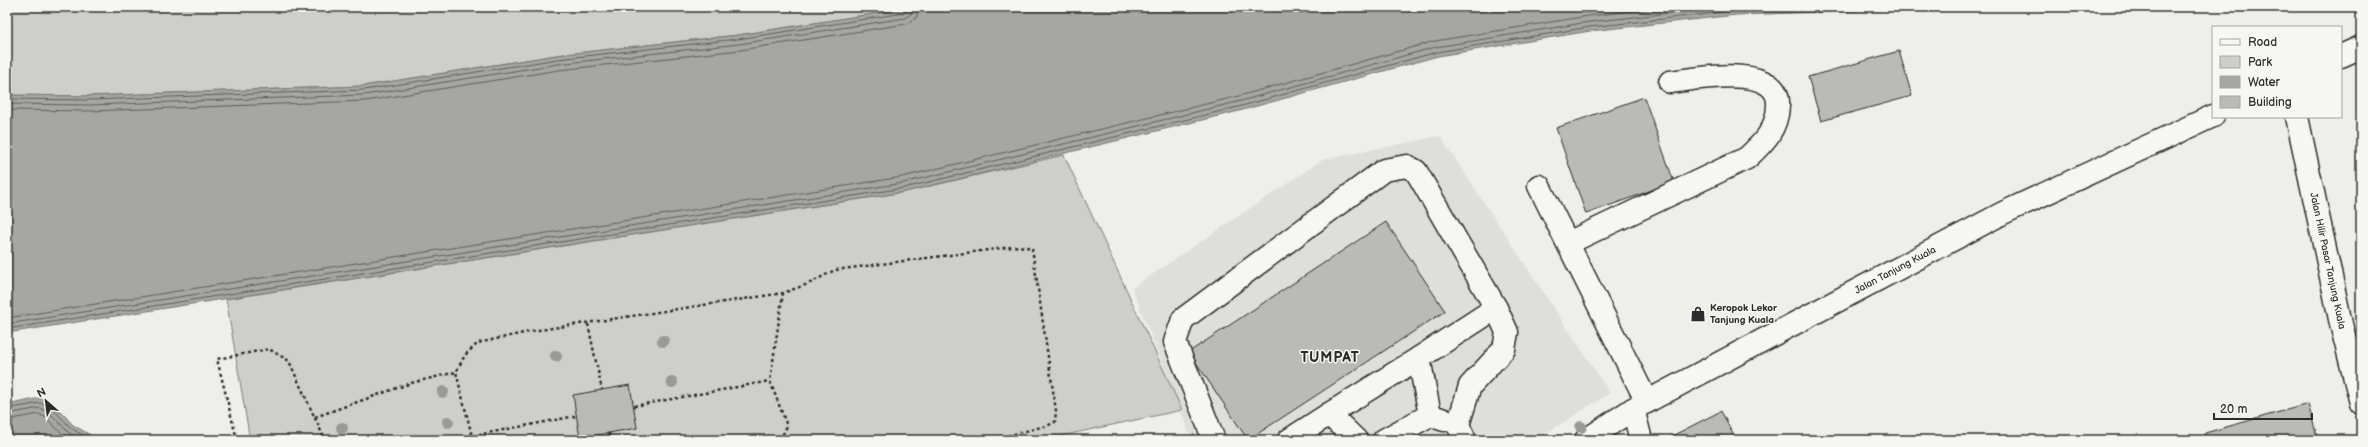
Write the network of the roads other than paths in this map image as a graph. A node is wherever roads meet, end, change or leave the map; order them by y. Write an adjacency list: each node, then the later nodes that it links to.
1 (2361, 47): 2 (street)
2 (2342, 56)
3 (1670, 82): 7 (street)
4 (2212, 116): 11 (street, Jalan Tanjung Kuala)
5 (2297, 118): 10 (street, Jalan Hilir Pasar Tanjung Kuala)
6 (1540, 186): 7 (street)
7 (1568, 243): 11 (street)
8 (1496, 308): 9 (street); 14 (street); 15 (street)
9 (1419, 358): 12 (street); 13 (street)
10 (2361, 403)
11 (1640, 405): 19 (street, Jalan Tanjung Kuala); 20 (street)
12 (1329, 414): 16 (street); 17 (street)
13 (1430, 415): 14 (street); 18 (street)
14 (1462, 432)
15 (1214, 440)
16 (1289, 440)
17 (1356, 440)
18 (1384, 440)
19 (1586, 440)
20 (1641, 440)

